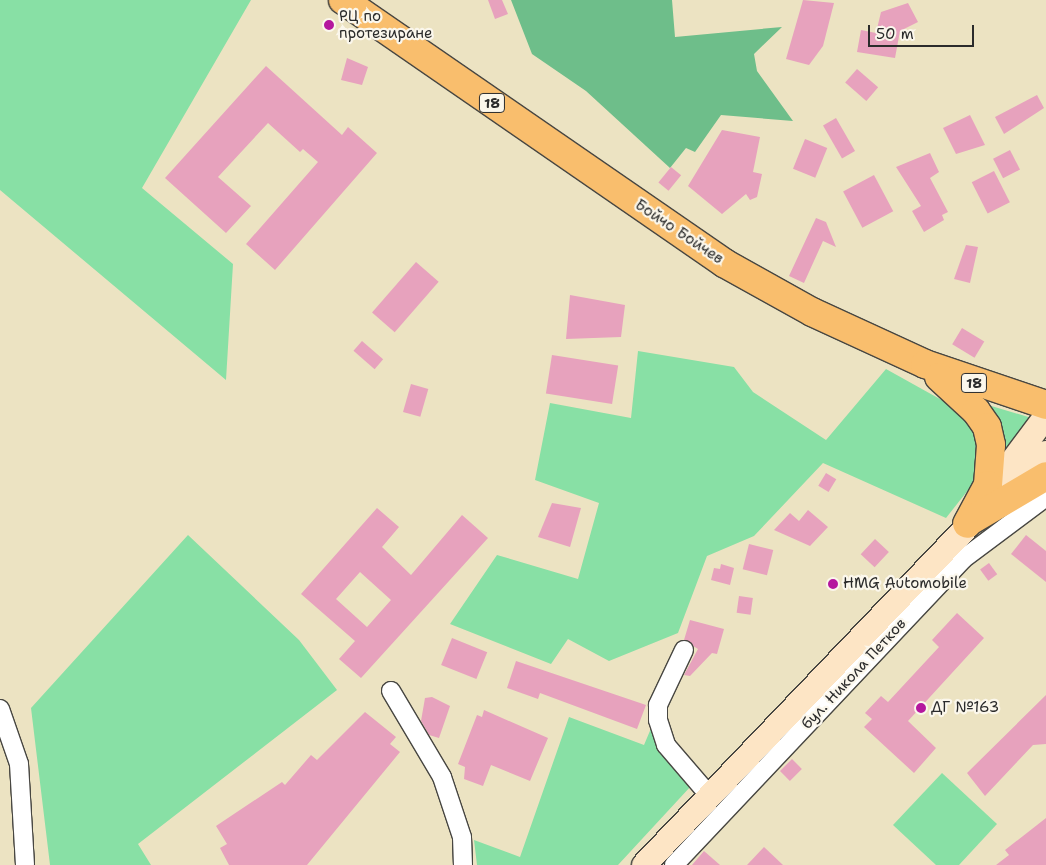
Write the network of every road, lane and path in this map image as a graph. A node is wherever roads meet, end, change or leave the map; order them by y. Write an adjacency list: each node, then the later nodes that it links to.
1 (343, 0): 2 (highway, Бойчо Бойчев / 18)
2 (925, 364): 3 (highway, Бойчо Бойчев / 18); 8 (highway)
3 (1039, 399)
4 (1046, 416): 8 (street, бул. Никола Петков)
5 (1046, 453): 8 (street, бул. Никола Петков)
6 (1046, 476): 8 (highway)
7 (1046, 497): 16 (street, бул. Никола Петков)
8 (967, 524): 12 (street, бул. Никола Петков)
9 (684, 650): 12 (street)
10 (391, 691): 14 (street)
11 (0, 709): 13 (street)
12 (709, 795): 15 (street, бул. Никола Петков)
13 (25, 865)
14 (463, 865)
15 (644, 865)
16 (674, 865)

